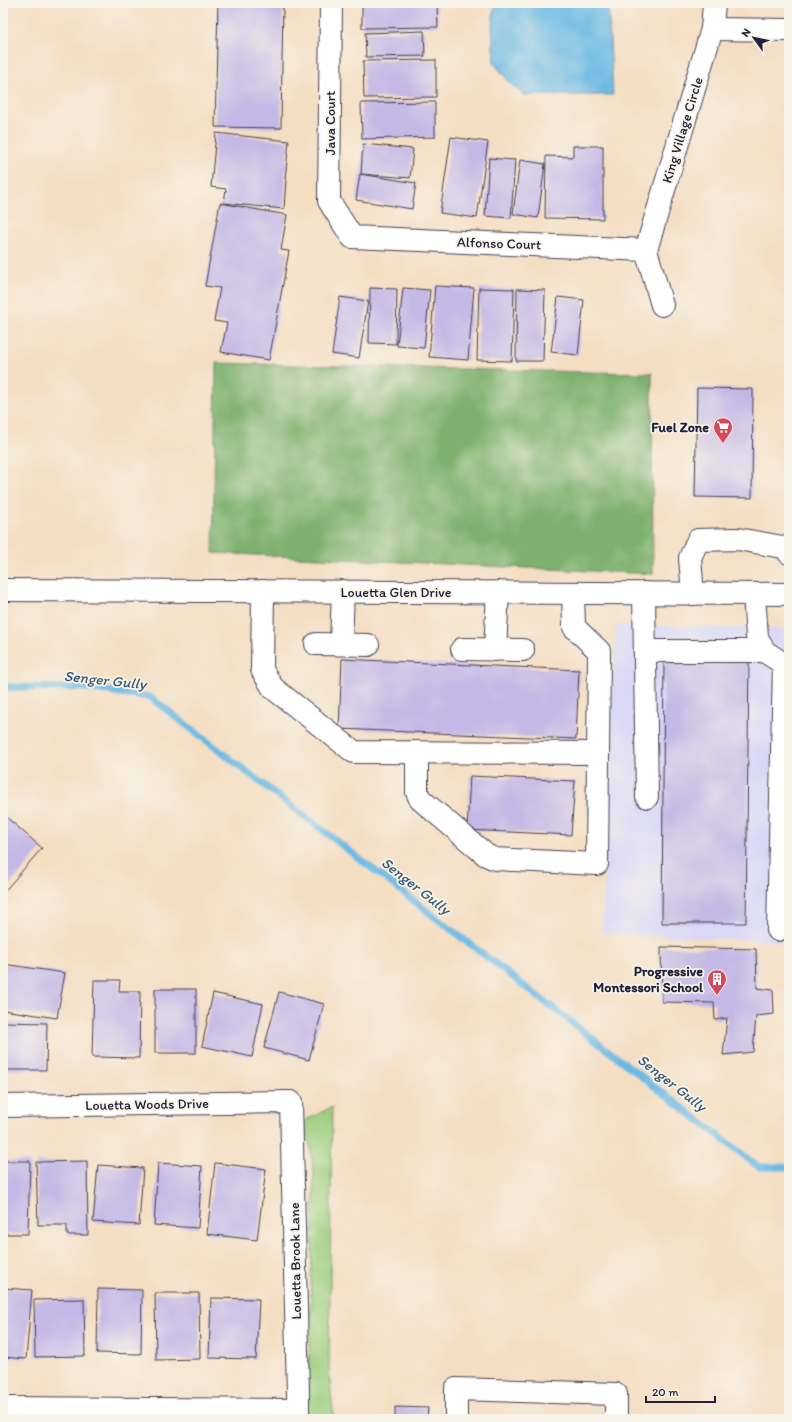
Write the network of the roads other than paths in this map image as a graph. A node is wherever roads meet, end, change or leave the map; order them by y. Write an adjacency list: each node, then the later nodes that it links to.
1 (331, 3): 5 (street, Java Court)
2 (714, 3): 3 (street)
3 (712, 29): 4 (street); 6 (street, King Village Circle)
4 (789, 30)
5 (352, 237): 6 (street, Alfonso Court)
6 (646, 250): 7 (street)
7 (662, 305)
8 (789, 549): 15 (street)
9 (3, 590): 10 (street, Louetta Glen Drive)
10 (263, 591): 11 (street, Louetta Glen Drive); 26 (street)
11 (343, 591): 12 (street, Louetta Glen Drive); 19 (street)
12 (498, 592): 13 (street, Louetta Glen Drive); 22 (street)
13 (573, 593): 14 (street, Louetta Glen Drive); 27 (street)
14 (644, 593): 15 (street, Louetta Glen Drive); 24 (street)
15 (693, 594): 16 (street, Louetta Glen Drive)
16 (754, 594): 17 (street, Louetta Glen Drive); 25 (street)
17 (789, 594)
18 (316, 644): 19 (street)
19 (341, 644): 20 (street)
20 (368, 645)
21 (462, 649): 22 (street)
22 (495, 650): 23 (street)
23 (523, 650)
24 (645, 651): 25 (street); 29 (street)
25 (764, 651): 28 (street)
26 (417, 752): 27 (street); 27 (street)
27 (598, 753)
28 (785, 784): 30 (street)
29 (647, 797)
30 (778, 930)
31 (292, 1102): 32 (street, Louetta Woods Drive); 34 (street, Louetta Brook Lane)
32 (3, 1106)
33 (3, 1408): 34 (street)
34 (296, 1415)
35 (456, 1419): 36 (street)
36 (616, 1419)

